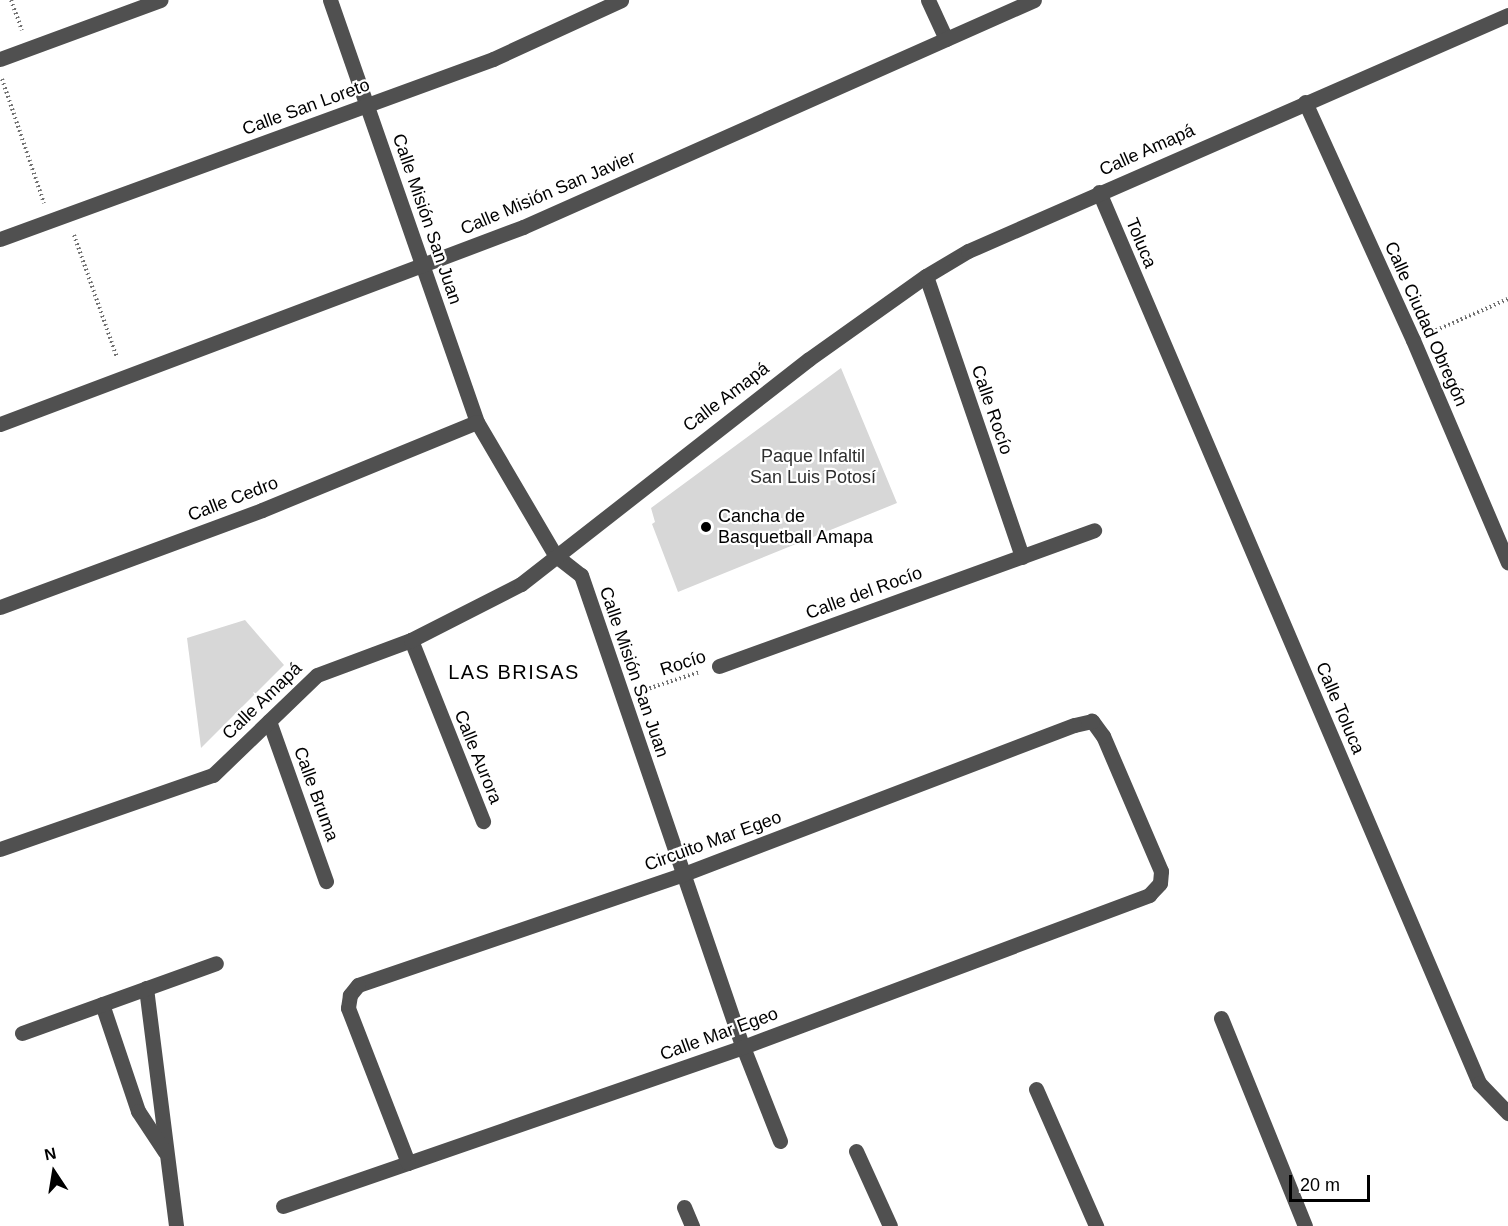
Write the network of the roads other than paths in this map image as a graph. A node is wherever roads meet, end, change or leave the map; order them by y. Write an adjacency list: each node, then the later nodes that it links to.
1 (160, 0): 8 (street)
2 (330, 0): 10 (street, Calle Misión San Juan)
3 (621, 0): 10 (street, Calle San Loreto)
4 (928, 0): 7 (street)
5 (1034, 0): 7 (street, Calle Misión San Javier)
6 (1507, 20): 9 (street, Calle Amapá)
7 (946, 39): 13 (street, Calle Misión San Javier)
8 (0, 59)
9 (1305, 102): 11 (street, Calle Amapá); 21 (street, Calle Ciudad Obregón)
10 (368, 106): 12 (street, Calle San Loreto); 13 (street, Calle Misión San Juan)
11 (1099, 192): 14 (street, Calle Amapá); 15 (street, Toluca)
12 (0, 239)
13 (423, 267): 16 (street, Calle Misión San Juan); 17 (street, Calle Misión San Javier)
14 (926, 276): 19 (street, Calle Amapá); 20 (street, Calle Rocío)
15 (1148, 310): 38 (street, Calle Toluca)
16 (477, 422): 19 (street, Calle Misión San Juan); 22 (street, Calle Cedro)
17 (0, 424)
18 (1094, 530): 20 (street, Calle del Rocío)
19 (555, 555): 23 (street, Calle Amapá); 28 (street, Calle Misión San Juan)
20 (1022, 557): 24 (street, Calle del Rocío)
21 (1508, 564)
22 (0, 608)
23 (411, 640): 25 (street, Calle Amapá); 26 (street, Calle Aurora)
24 (719, 666)
25 (269, 721): 27 (street, Calle Amapá); 29 (street, Calle Bruma)
26 (483, 821)
27 (0, 849)
28 (684, 874): 30 (street, Circuito Mar Egeo); 36 (street, Calle Misión San Juan); 42 (street, Circuito Mar Egeo)
29 (326, 881)
30 (1160, 883): 36 (street, Calle Mar Egeo)
31 (216, 963): 32 (street)
32 (146, 988): 33 (street); 41 (street)
33 (102, 1004): 35 (street); 41 (street)
34 (1221, 1018): 49 (street)
35 (22, 1033)
36 (743, 1047): 39 (street, Calle Misión San Juan); 42 (street, Calle Mar Egeo)
37 (1036, 1089): 48 (street)
38 (1508, 1113)
39 (780, 1141)
40 (856, 1151): 47 (street)
41 (167, 1154): 45 (street)
42 (408, 1163): 43 (street, Calle Mar Egeo)
43 (283, 1206)
44 (684, 1208): 46 (street)
45 (176, 1226)
46 (692, 1226)
47 (890, 1226)
48 (1096, 1226)
49 (1305, 1226)

